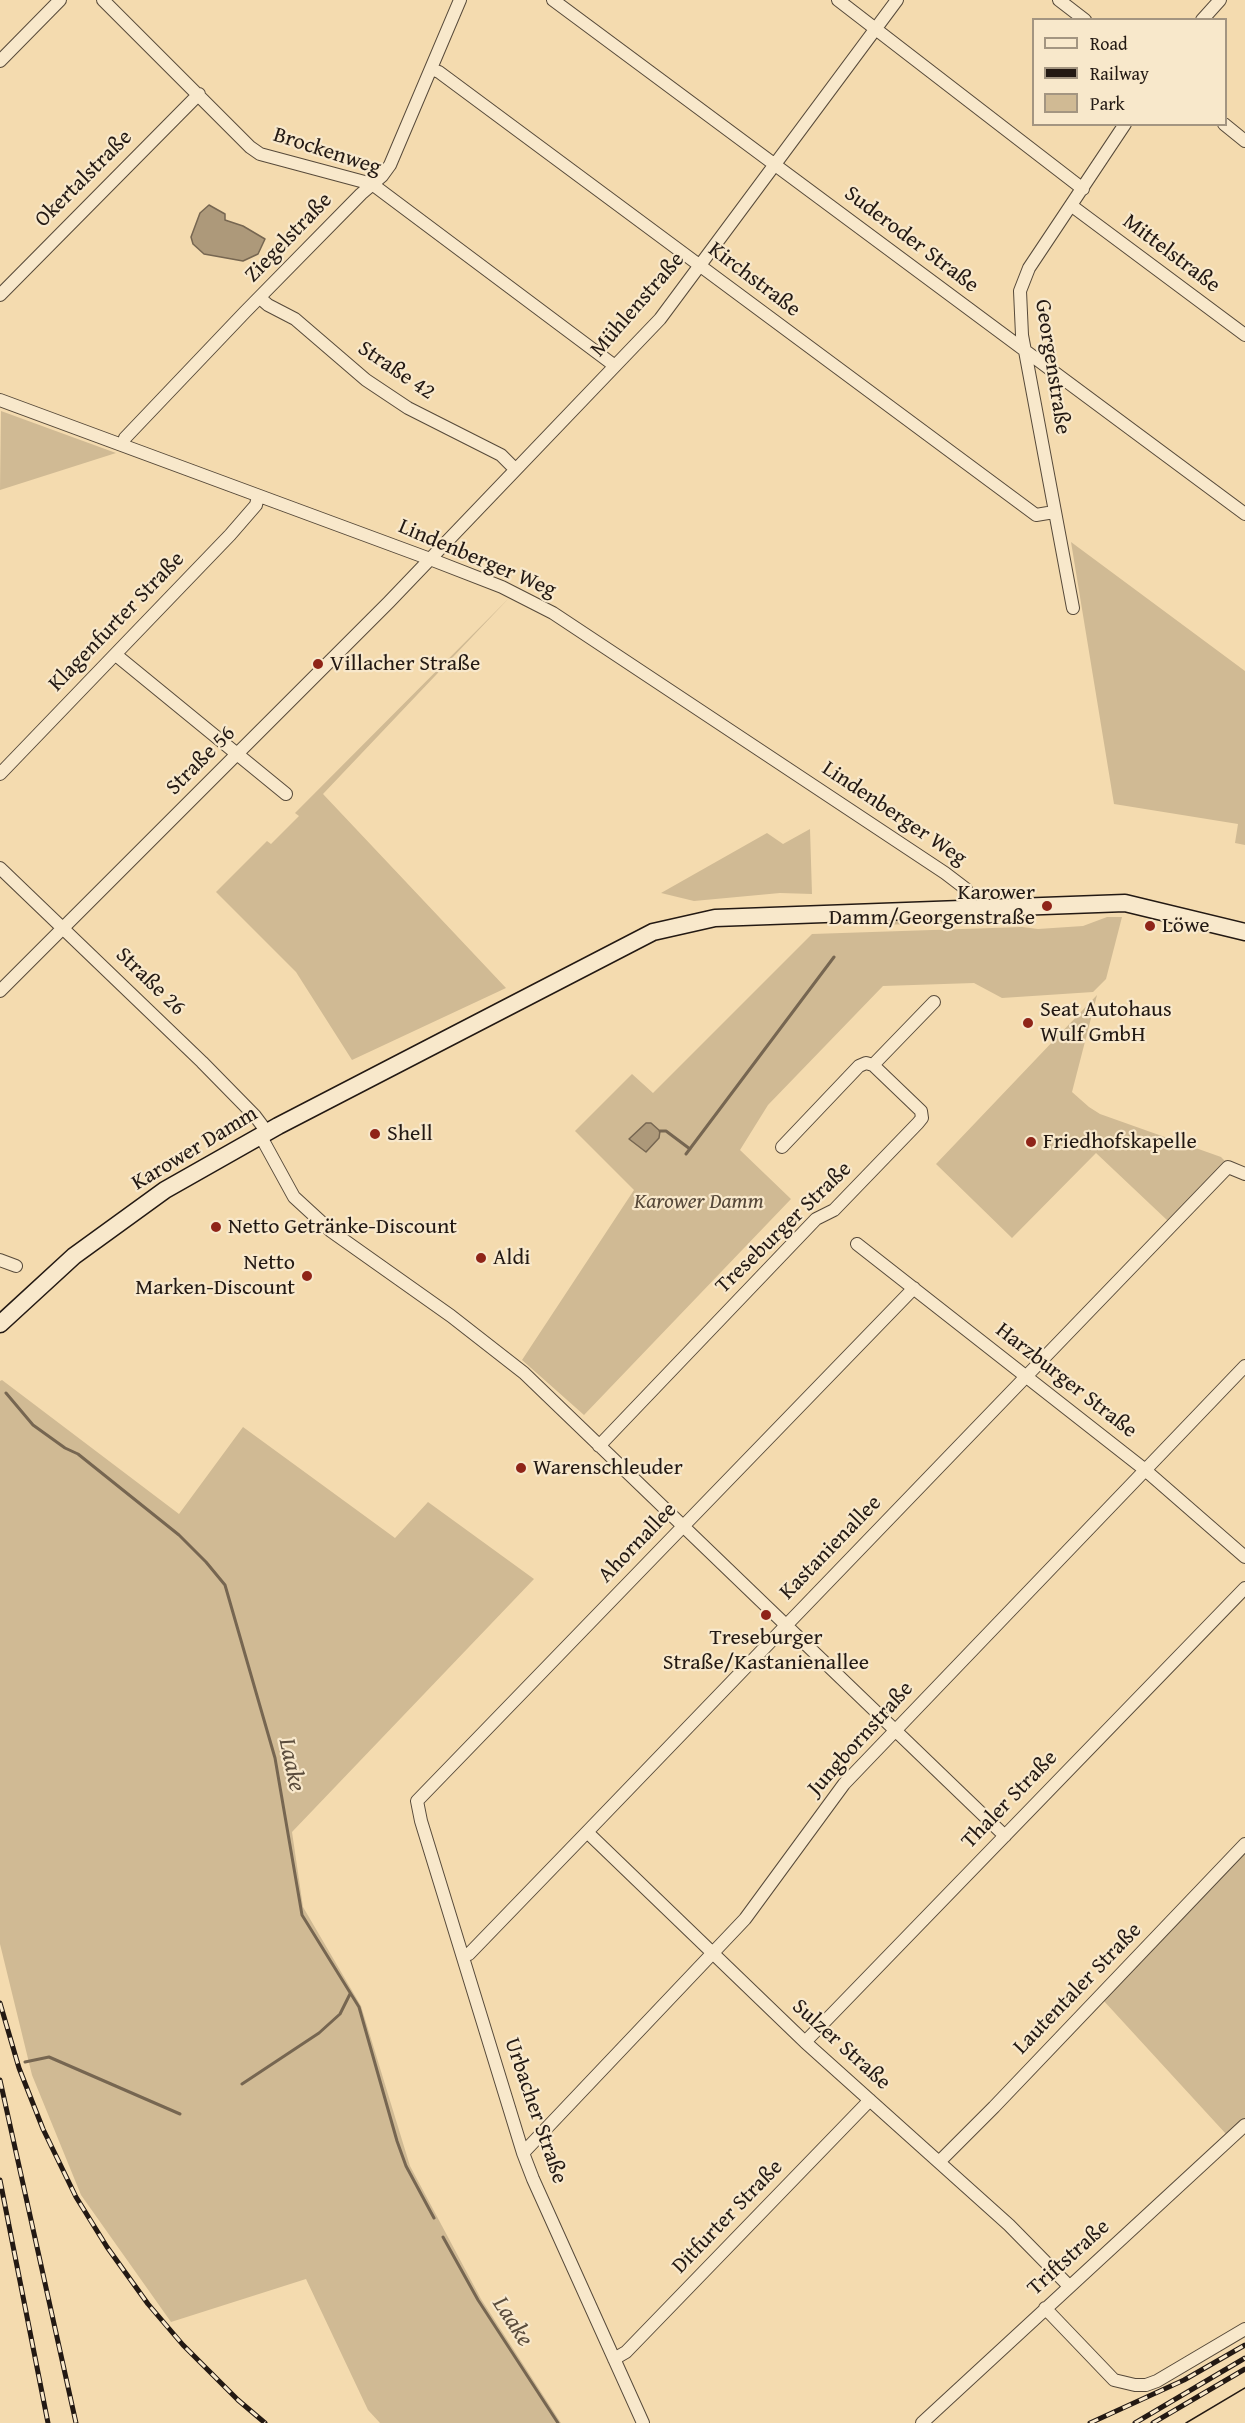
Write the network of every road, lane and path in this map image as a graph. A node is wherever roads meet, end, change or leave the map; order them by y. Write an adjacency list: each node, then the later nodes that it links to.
1 (60, 0): 12 (street)
2 (104, 0): 14 (street, Brockenweg)
3 (460, 0): 13 (street, Ziegelstraße)
4 (553, 0): 18 (street, Suderoder Straße)
5 (838, 0): 11 (street)
6 (897, 0): 11 (street, Mühlenstraße)
7 (1059, 0): 9 (street)
8 (1220, 0): 10 (street)
9 (1082, 18)
10 (1204, 18)
11 (875, 29): 18 (street, Mühlenstraße); 20 (street)
12 (0, 61)
13 (431, 69): 19 (street, Ziegelstraße); 22 (street, Kirchstraße)
14 (199, 94): 19 (street, Brockenweg); 23 (street, Okertalstraße)
15 (1124, 126): 20 (street, Georgenstraße)
16 (1226, 126): 17 (street)
17 (1245, 141)
18 (775, 165): 22 (street, Mühlenstraße); 26 (street, Suderoder Straße)
19 (372, 184): 24 (street, Ziegelstraße); 27 (street, Brockenweg)
20 (1083, 189): 21 (street, Georgenstraße)
21 (1072, 206): 25 (street, Mittelstraße); 26 (street, Georgenstraße)
22 (700, 266): 27 (street, Mühlenstraße); 32 (street, Kirchstraße)
23 (0, 295)
24 (260, 298): 29 (street, Ziegelstraße); 30 (street, Straße 42)
25 (1245, 335)
26 (1026, 351): 32 (street, Georgenstraße); 33 (street, Suderoder Straße)
27 (615, 366): 30 (street, Mühlenstraße)
28 (0, 400): 29 (street, Lindenberger Weg)
29 (122, 445): 31 (street, Lindenberger Weg)
30 (515, 469): 34 (street, Mühlenstraße)
31 (258, 496): 34 (street, Lindenberger Weg); 36 (street, Klagenfurter Straße)
32 (1054, 512): 35 (street, Georgenstraße)
33 (1245, 514)
34 (430, 559): 37 (street, Straße 56); 41 (street, Lindenberger Weg)
35 (1073, 608)
36 (116, 654): 37 (street); 38 (street, Klagenfurter Straße)
37 (237, 755): 39 (street); 42 (street, Straße 56)
38 (0, 774)
39 (286, 794)
40 (0, 868): 42 (street, Straße 26)
41 (970, 910): 43 (main road, Karower Damm); 47 (main road, Karower Damm)
42 (63, 927): 44 (street, Straße 56); 47 (street, Straße 26)
43 (1245, 932)
44 (0, 991)
45 (934, 1002): 46 (street)
46 (873, 1065): 48 (street); 57 (street, Treseburger Straße)
47 (263, 1133): 54 (main road, Karower Damm); 57 (street)
48 (782, 1147)
49 (1245, 1174): 56 (street, Kastanienallee)
50 (857, 1244): 53 (street, Harzburger Straße)
51 (0, 1260): 52 (street)
52 (16, 1266)
53 (914, 1288): 56 (street, Harzburger Straße); 59 (street, Ahornallee)
54 (0, 1324)
55 (1245, 1366): 58 (street, Jungbornstraße)
56 (1025, 1377): 58 (street, Harzburger Straße); 62 (street, Kastanienallee)
57 (599, 1446): 59 (street)
58 (1144, 1469): 60 (street, Harzburger Straße); 63 (street, Jungbornstraße)
59 (683, 1527): 62 (street); 64 (street, Ahornallee)
60 (1245, 1557)
61 (1245, 1588): 66 (street, Thaler Straße)
62 (785, 1626): 63 (street); 65 (street, Kastanienallee)
63 (894, 1730): 66 (street); 68 (street, Jungbornstraße)
64 (417, 1801): 69 (street, Urbacher Straße)
65 (587, 1832): 68 (street, Sulzer Straße); 69 (street, Kastanienallee)
66 (1005, 1836): 70 (street, Thaler Straße)
67 (1245, 1844): 74 (street, Lautentaler Straße)
68 (713, 1954): 70 (street, Sulzer Straße); 73 (street, Jungbornstraße)
69 (463, 1956): 73 (street, Urbacher Straße)
70 (805, 2042): 71 (street, Sulzer Straße)
71 (870, 2100): 74 (street, Sulzer Straße); 78 (street, Ditfurter Straße)
72 (1245, 2125): 75 (street, Triftstraße)
73 (523, 2153): 78 (street, Urbacher Straße)
74 (940, 2161): 75 (street, Sulzer Straße)
75 (1069, 2286): 76 (street, Triftstraße)
76 (1045, 2308): 77 (street); 80 (street, Triftstraße)
77 (1245, 2329)
78 (614, 2359): 79 (street, Urbacher Straße)
79 (643, 2423)
80 (922, 2423)

